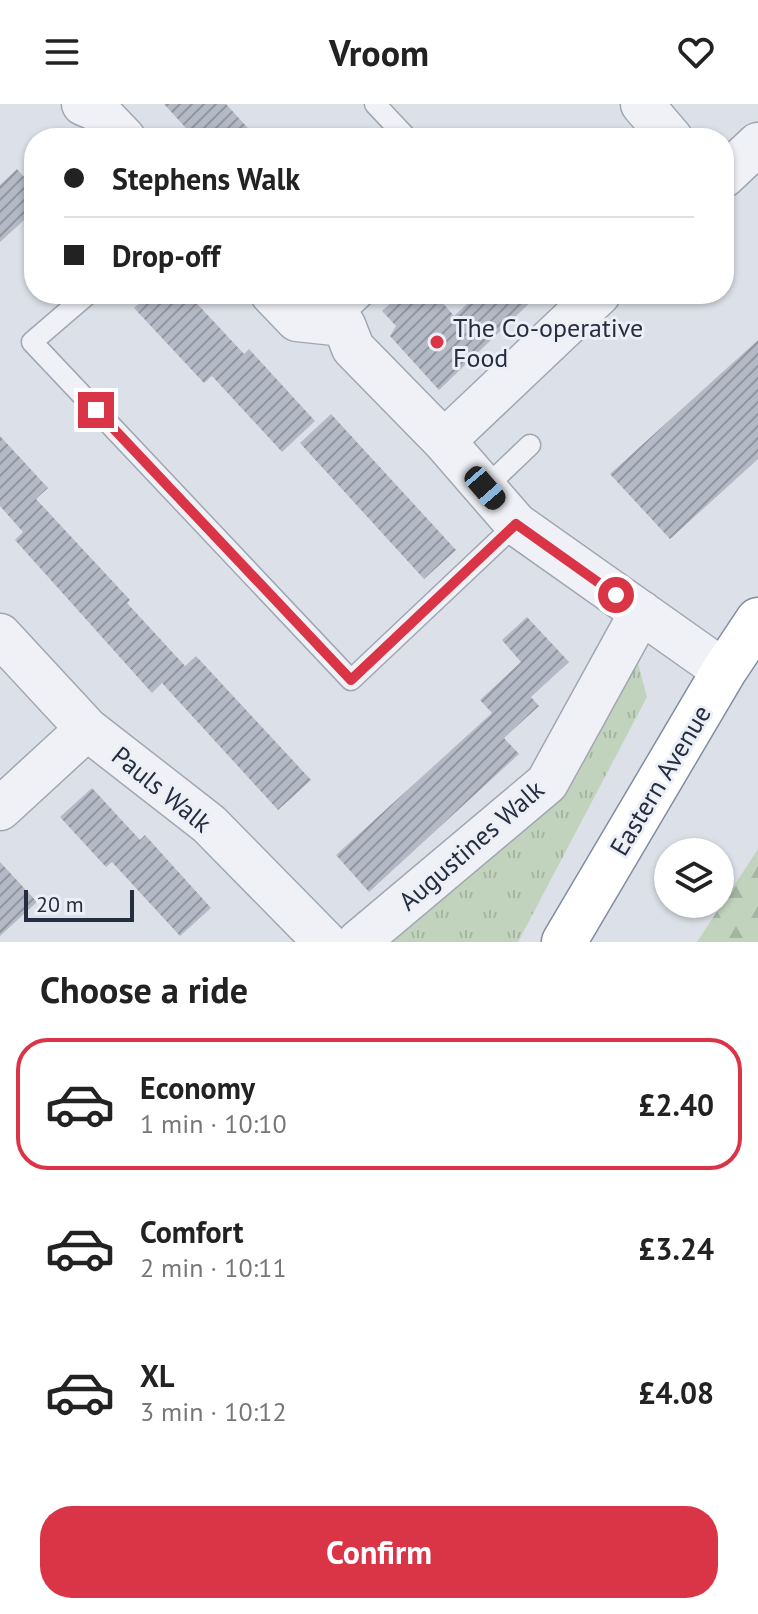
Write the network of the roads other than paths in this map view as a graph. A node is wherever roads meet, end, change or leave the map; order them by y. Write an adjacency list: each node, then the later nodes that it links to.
1 (83, 104): 4 (street)
2 (375, 104): 5 (lane)
3 (642, 104): 6 (street)
4 (114, 128)
5 (398, 128)
6 (662, 128)
7 (758, 144): 8 (street)
8 (734, 167)
9 (76, 304): 16 (lane)
10 (282, 304): 12 (street)
11 (588, 304): 13 (street)
12 (354, 310): 13 (street)
13 (444, 441): 15 (street)
14 (530, 445): 15 (lane)
15 (485, 488): 16 (street)
16 (516, 524): 17 (street)
17 (641, 612): 20 (street); 24 (street, Augustines Walk)
18 (758, 620): 20 (highway, Eastern Avenue)
19 (0, 635): 21 (street, Pauls Walk)
20 (724, 671): 25 (highway, Eastern Avenue)
21 (87, 729): 22 (street); 23 (street, Pauls Walk)
22 (0, 809)
23 (325, 942)
24 (358, 942)
25 (564, 942)

